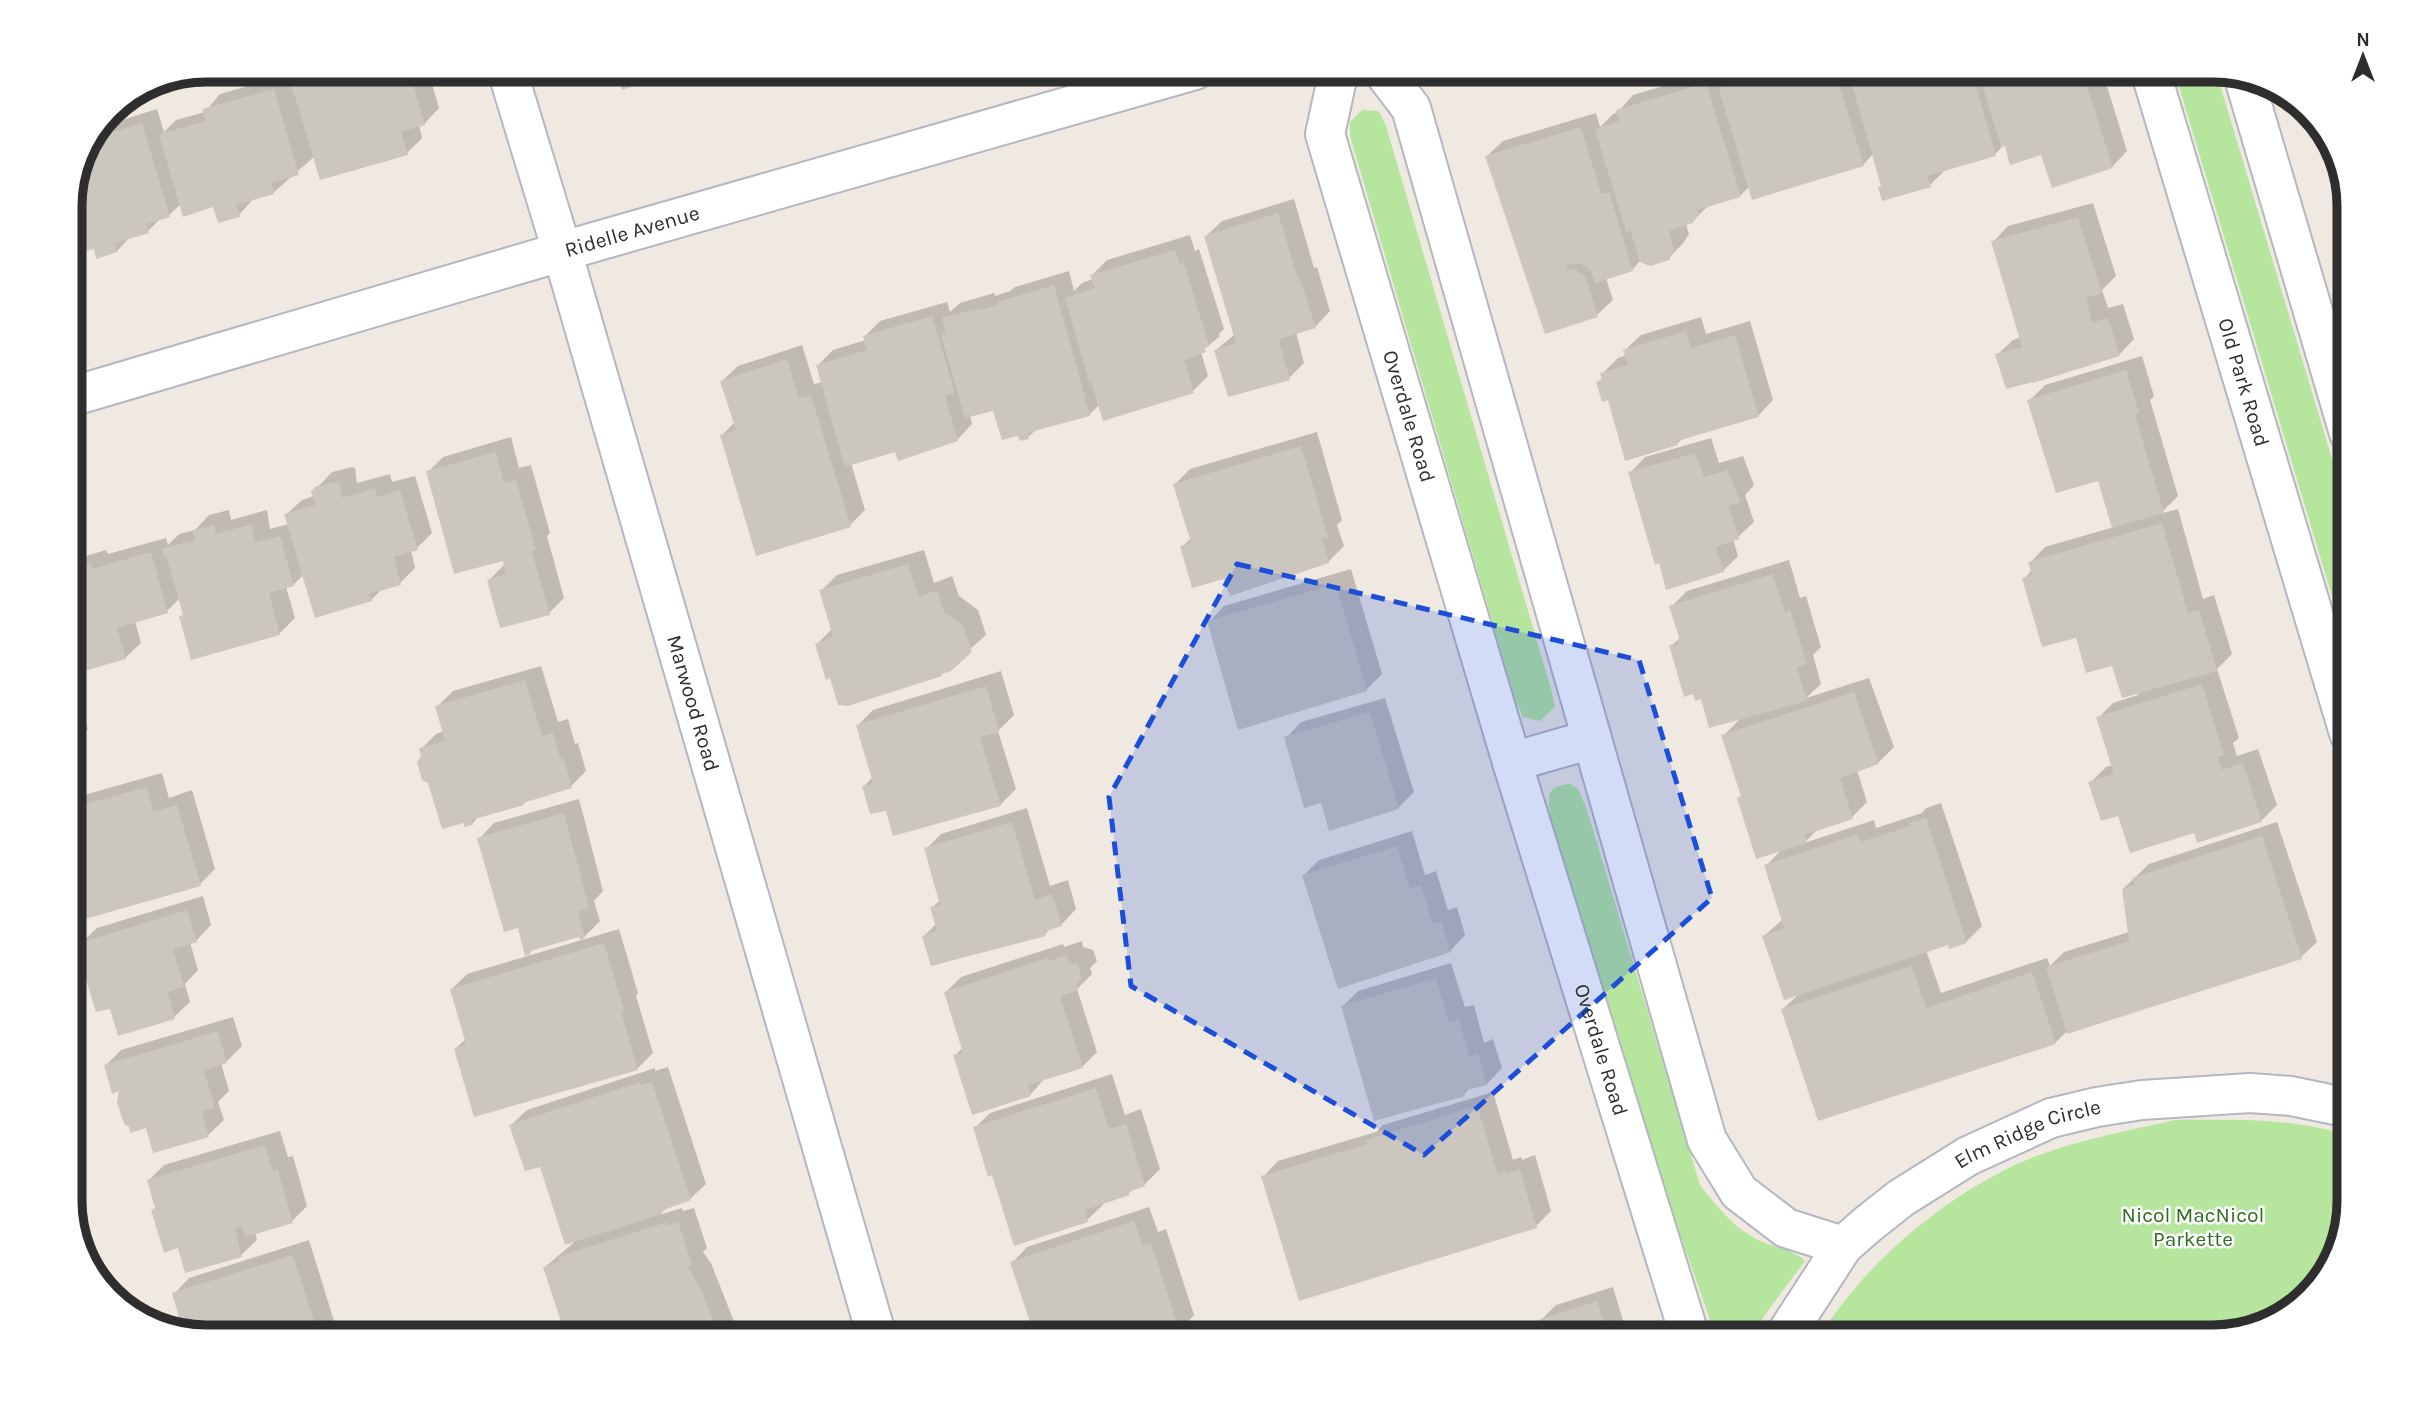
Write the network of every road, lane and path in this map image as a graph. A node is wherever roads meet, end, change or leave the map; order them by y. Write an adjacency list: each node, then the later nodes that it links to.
1 (1336, 82): 12 (street, Overdale Road)
2 (1391, 82): 11 (street)
3 (2154, 82): 10 (street, Old Park Road)
4 (511, 83): 7 (street, Marwood Road)
5 (1151, 83): 7 (street, Ridelle Avenue)
6 (2247, 87): 8 (street)
7 (562, 251): 9 (street, Ridelle Avenue); 15 (street, Marwood Road)
8 (2336, 390)
9 (83, 393)
10 (2336, 670)
11 (1592, 739): 12 (street); 14 (street)
12 (1512, 762): 16 (street, Overdale Road)
13 (2337, 1096): 14 (street, Elm Ridge Circle)
14 (1843, 1246): 17 (street, Elm Ridge Circle)
15 (874, 1325)
16 (1686, 1325)
17 (1792, 1325)

